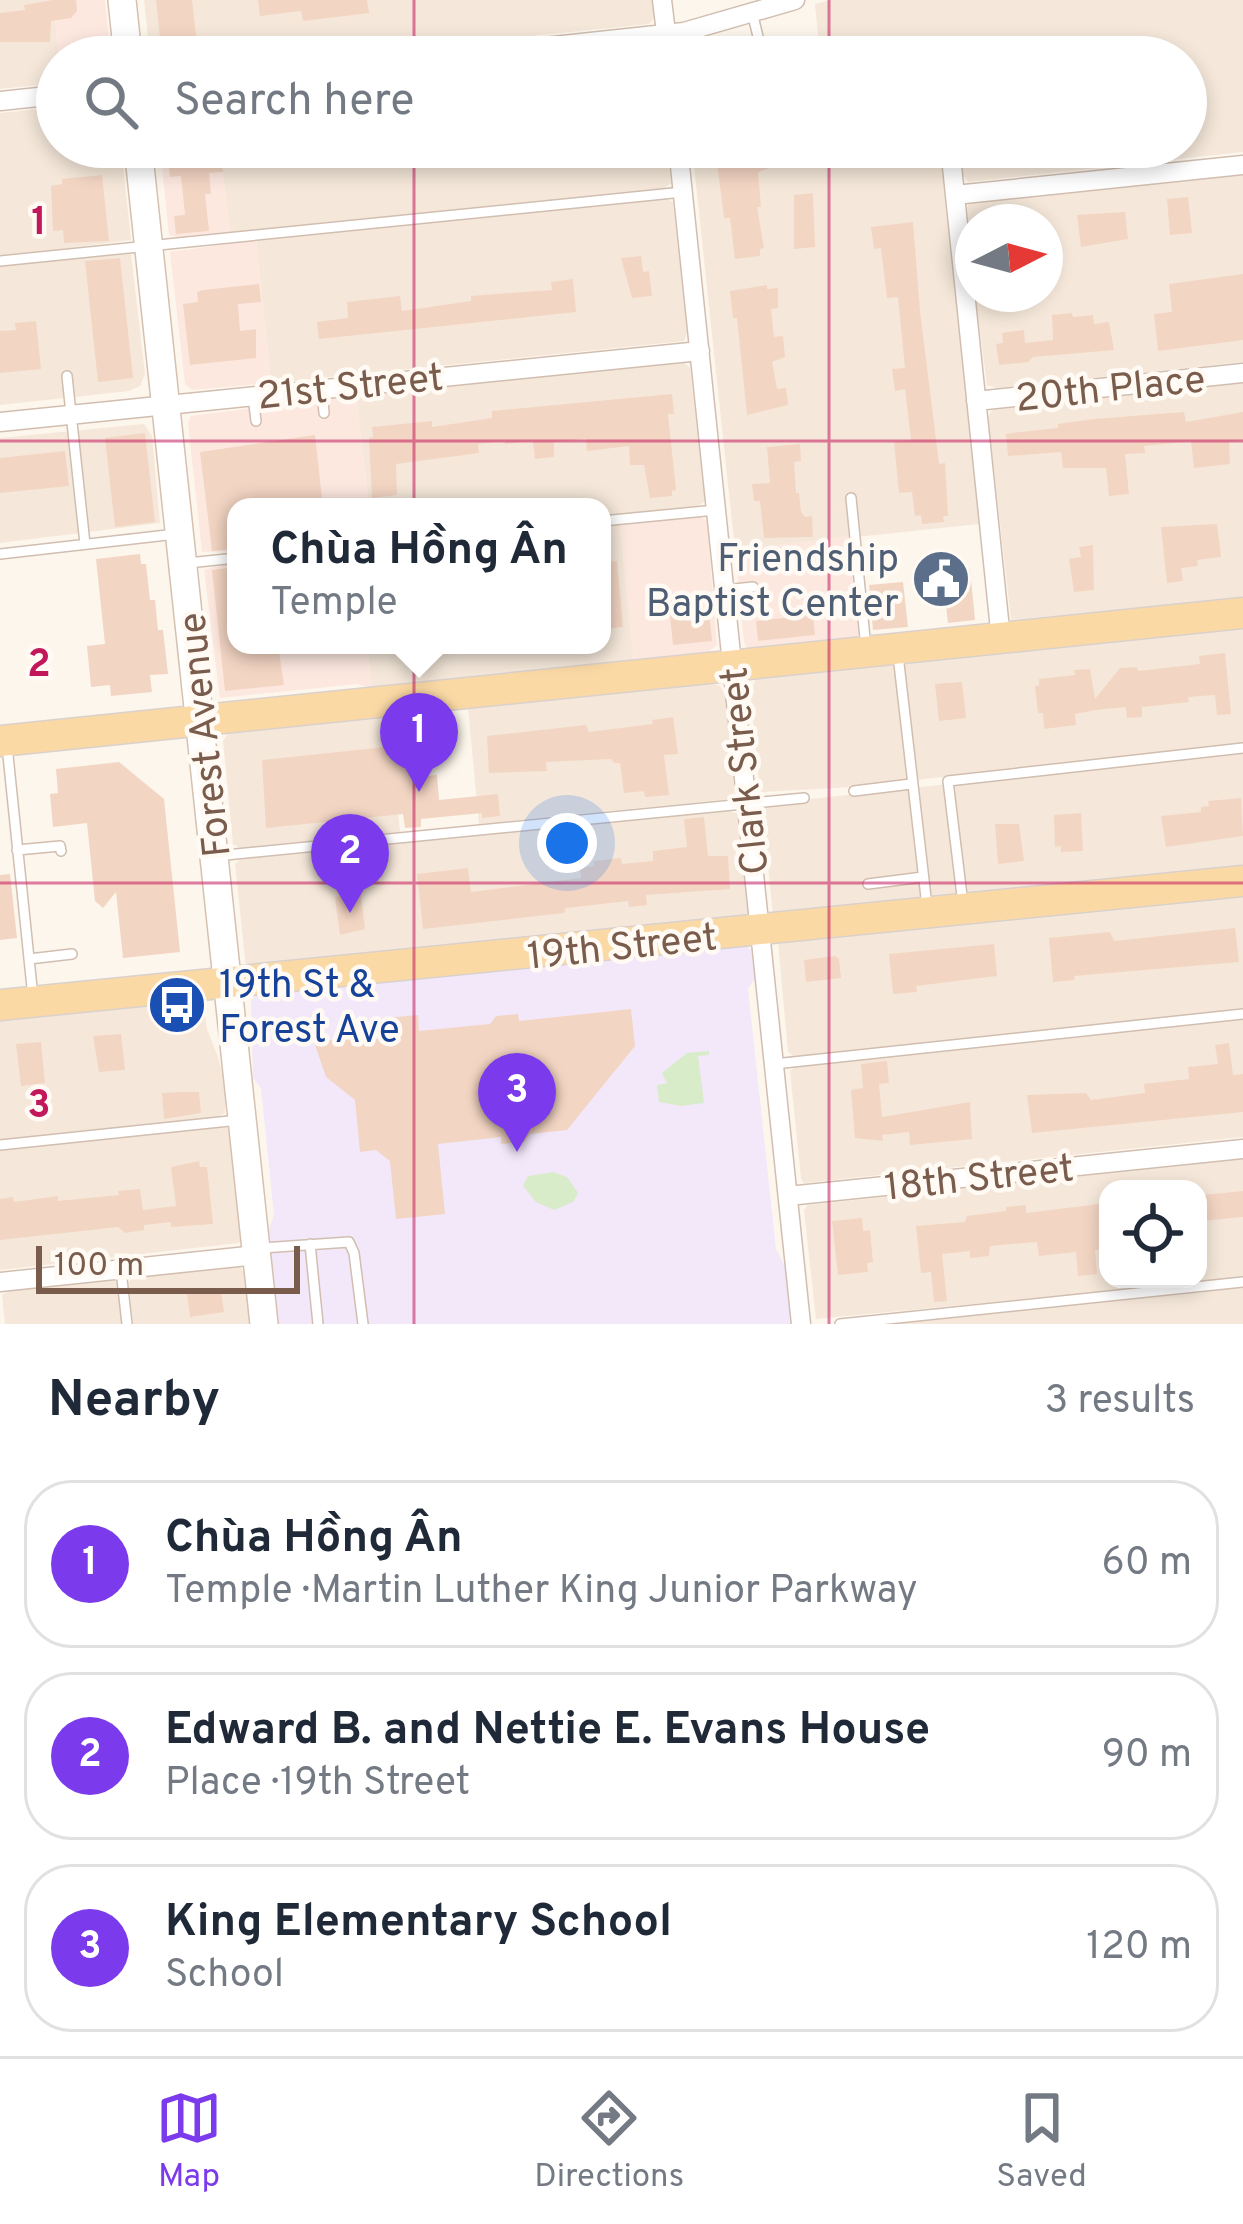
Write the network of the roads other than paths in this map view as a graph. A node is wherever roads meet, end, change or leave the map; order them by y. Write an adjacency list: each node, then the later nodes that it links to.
1 (122, 0): 6 (main road)
2 (662, 0): 5 (street)
3 (795, 0): 4 (street)
4 (752, 12): 5 (street); 8 (lane)
5 (666, 34): 7 (street)
6 (126, 36)
7 (647, 36)
8 (760, 36)
9 (36, 97): 10 (street)
10 (0, 101)
11 (1243, 165): 16 (street)
12 (140, 168): 17 (main road, Forest Avenue)
13 (680, 168): 15 (street, Clark Street)
14 (952, 168): 16 (street)
15 (683, 192): 17 (lane); 19 (street, Clark Street)
16 (955, 195): 24 (street)
17 (148, 246): 18 (lane); 25 (main road, Forest Avenue)
18 (0, 261)
19 (700, 351): 22 (street, 21st Street); 31 (street, Clark Street)
20 (1243, 373): 24 (street, 20th Place)
21 (67, 376): 27 (lane)
22 (322, 388): 23 (street, 21st Street); 26 (lane)
23 (253, 395): 25 (street, 21st Street); 28 (lane)
24 (976, 401): 41 (street)
25 (167, 403): 27 (street, 21st Street); 33 (main road, Forest Avenue)
26 (324, 413)
27 (72, 414): 29 (street, 21st Street); 34 (lane)
28 (256, 421)
29 (0, 422)
30 (851, 498): 43 (lane)
31 (716, 510): 32 (lane); 39 (street, Clark Street)
32 (611, 520)
33 (181, 533): 34 (lane); 37 (main road, Forest Avenue)
34 (85, 544): 35 (lane)
35 (0, 554)
36 (227, 558): 37 (lane)
37 (184, 563): 45 (main road, Forest Avenue)
38 (753, 587): 39 (lane)
39 (724, 590): 44 (street, Clark Street)
40 (1243, 613): 41 (main road)
41 (1001, 639): 42 (main road)
42 (898, 650): 43 (main road); 48 (lane)
43 (866, 653): 44 (main road)
44 (733, 667): 45 (main road); 51 (street, Clark Street)
45 (201, 720): 46 (main road); 54 (main road, Forest Avenue)
46 (3, 741): 52 (lane)
47 (1243, 748): 58 (lane)
48 (911, 784): 49 (lane); 55 (lane)
49 (854, 791)
50 (804, 797): 51 (lane)
51 (747, 804): 54 (lane); 60 (street, Clark Street)
52 (17, 850): 53 (lane); 62 (lane)
53 (61, 851)
54 (215, 856): 63 (main road, Forest Avenue)
55 (923, 878): 57 (lane); 59 (lane)
56 (1243, 881): 58 (main road, 19th Street)
57 (868, 884)
58 (964, 910): 59 (main road, 19th Street)
59 (928, 914): 60 (main road, 19th Street)
60 (760, 931): 63 (main road, 19th Street); 67 (street, Clark Street)
61 (72, 954): 62 (lane)
62 (29, 959): 64 (lane)
63 (229, 985): 64 (main road, 19th Street); 68 (main road, Forest Avenue)
64 (33, 1002): 65 (main road, 19th Street)
65 (0, 1005)
66 (1243, 1014): 67 (lane)
67 (774, 1064): 71 (street, Clark Street)
68 (243, 1120): 69 (lane); 73 (main road, Forest Avenue)
69 (0, 1145)
70 (1243, 1149): 71 (street, 18th Street)
71 (788, 1196): 81 (street, Clark Street)
72 (310, 1244): 73 (lane); 79 (lane); 80 (lane)
73 (257, 1252): 74 (street); 78 (main road, Forest Avenue)
74 (121, 1269): 75 (street); 77 (lane)
75 (0, 1282)
76 (1243, 1282): 82 (lane)
77 (127, 1324)
78 (265, 1324)
79 (318, 1324)
80 (363, 1324)
81 (801, 1324)
82 (840, 1324)

